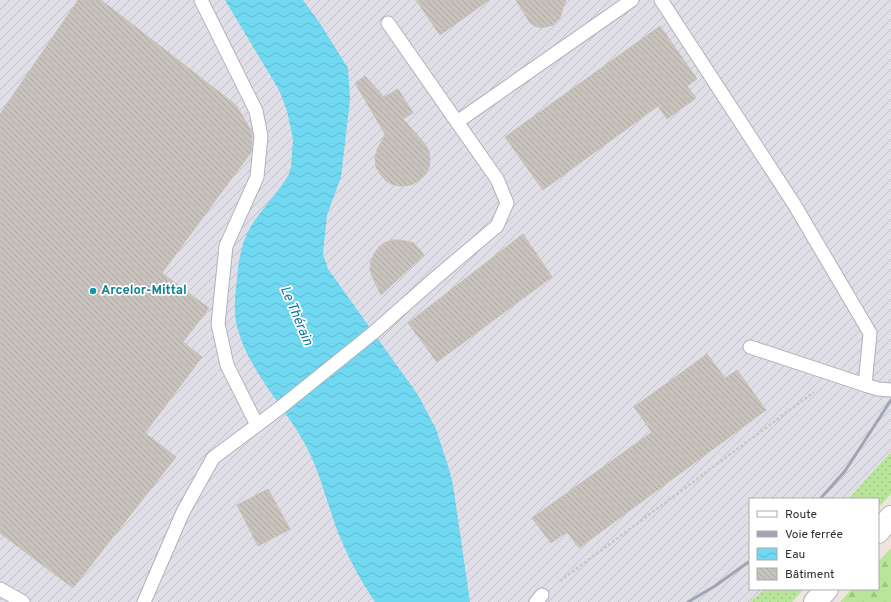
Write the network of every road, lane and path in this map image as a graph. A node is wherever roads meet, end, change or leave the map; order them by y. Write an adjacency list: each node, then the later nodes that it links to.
1 (201, 0): 10 (lane)
2 (632, 0): 5 (lane)
3 (661, 0): 8 (lane)
4 (388, 23): 5 (lane)
5 (458, 122): 10 (lane)
6 (750, 347): 7 (lane)
7 (836, 376): 8 (lane); 15 (path)
8 (865, 385): 9 (lane)
9 (891, 390)
10 (257, 425): 17 (lane)
11 (891, 517): 12 (street)
12 (879, 531)
13 (0, 589): 16 (lane)
14 (826, 590): 18 (street)
15 (539, 598)
16 (23, 602)
17 (144, 602)
18 (815, 602)

